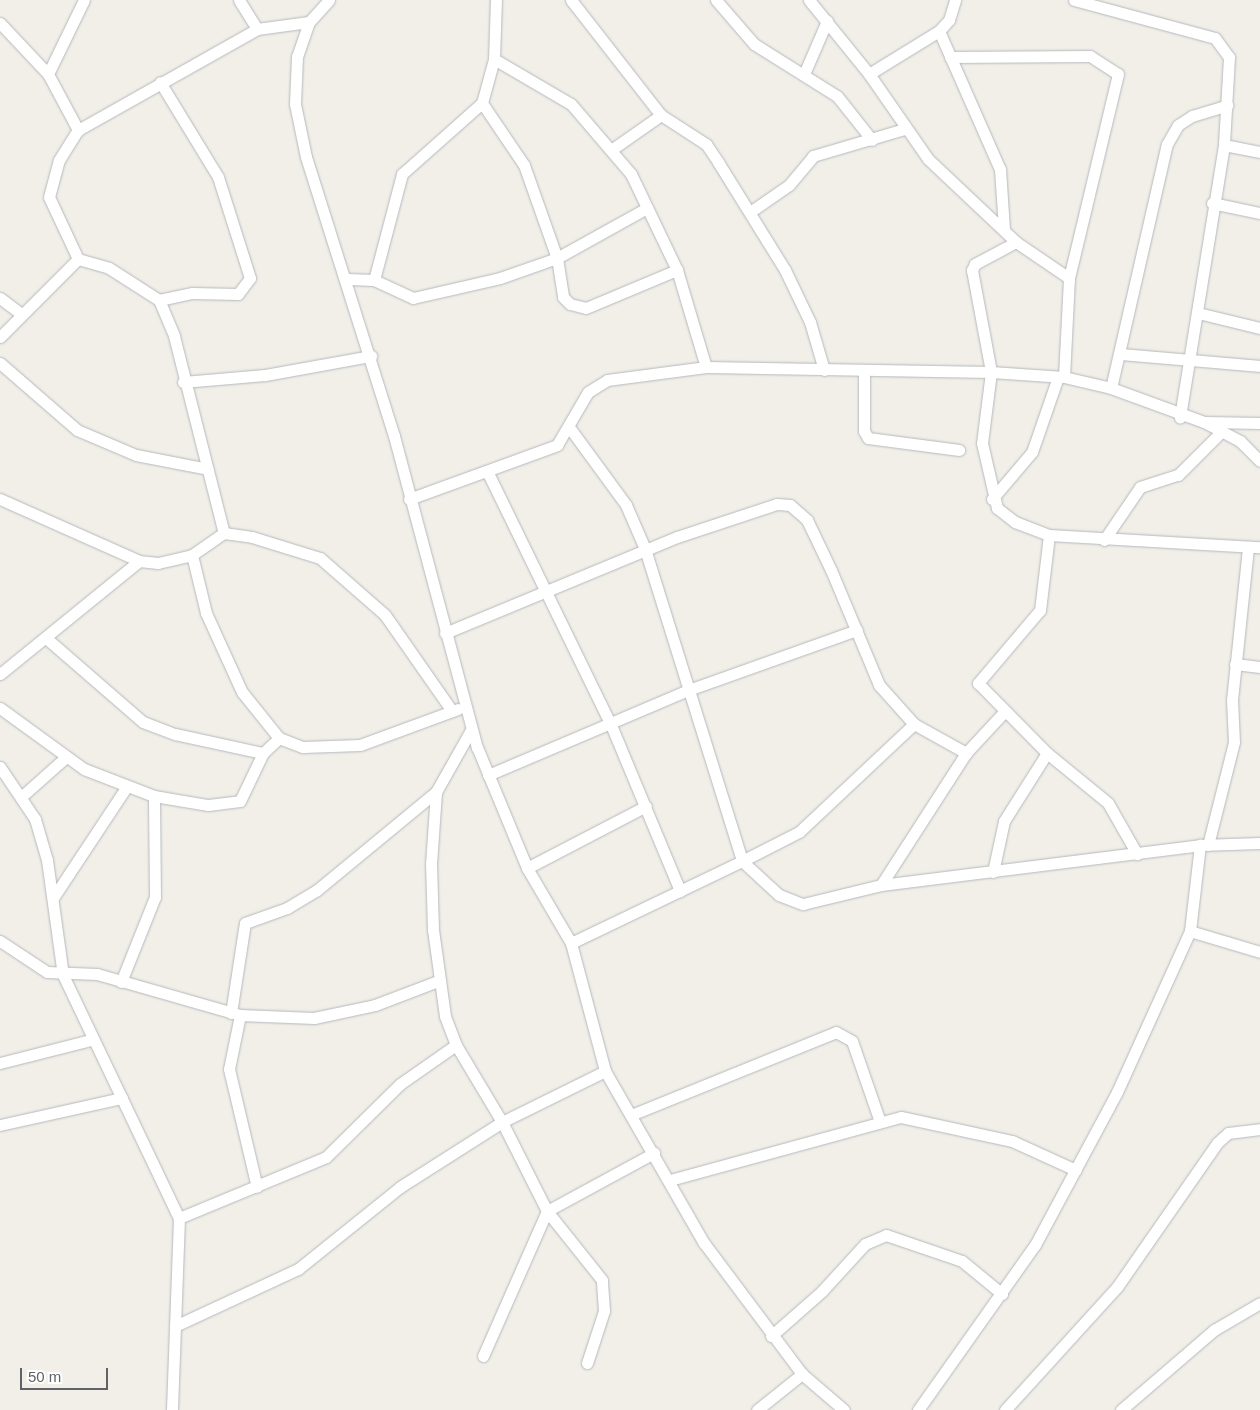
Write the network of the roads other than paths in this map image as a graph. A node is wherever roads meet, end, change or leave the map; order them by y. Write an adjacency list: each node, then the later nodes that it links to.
1 (84, 0): 17 (street)
2 (239, 0): 13 (street)
3 (329, 0): 11 (street)
4 (496, 0): 15 (street)
5 (571, 0): 23 (street)
6 (716, 0): 18 (street)
7 (954, 0): 14 (street)
8 (1074, 0): 22 (street)
9 (813, 2): 10 (street)
10 (827, 21): 18 (street); 19 (street)
11 (310, 22): 13 (street); 40 (street)
12 (0, 23): 17 (street)
13 (257, 29): 20 (street)
14 (938, 31): 16 (street); 19 (street)
15 (494, 58): 21 (street); 28 (street)
16 (950, 58): 34 (street); 39 (street)
17 (48, 74): 25 (street)
18 (804, 74): 26 (street)
19 (869, 74): 24 (street)
20 (160, 82): 25 (street); 43 (street)
21 (482, 103): 37 (street); 41 (street)
22 (1227, 105): 27 (street); 48 (street)
23 (661, 115): 28 (street); 32 (street)
24 (904, 129): 26 (street); 34 (street)
25 (78, 130): 36 (street)
26 (872, 140): 32 (street)
27 (1224, 145): 29 (street); 30 (street)
28 (611, 150): 31 (street)
29 (1260, 152)
30 (1212, 203): 33 (street); 44 (street)
31 (647, 208): 37 (street); 38 (street)
32 (750, 212): 54 (street)
33 (1260, 213)
34 (1004, 230): 35 (street)
35 (1016, 242): 39 (street); 56 (street)
36 (78, 258): 43 (street); 45 (street)
37 (558, 258): 38 (street); 41 (street)
38 (676, 270): 53 (street)
39 (1069, 278): 57 (street)
40 (348, 280): 41 (street); 49 (street)
41 (374, 280)
42 (0, 298): 45 (street)
43 (159, 300): 58 (street)
44 (1198, 312): 46 (street); 50 (street)
45 (21, 314): 47 (street)
46 (1260, 328)
47 (0, 337)
48 (1121, 354): 50 (street); 59 (street)
49 (371, 356): 58 (street); 70 (street)
50 (1192, 360): 52 (street); 60 (street)
51 (0, 363): 67 (street)
52 (1260, 366)
53 (706, 367): 54 (street); 63 (street)
54 (824, 370): 55 (street)
55 (864, 372): 56 (street); 65 (street)
56 (991, 372): 57 (street); 71 (street)
57 (1061, 377): 59 (street); 71 (street)
58 (183, 382): 67 (street)
59 (1111, 388): 60 (street)
60 (1180, 417): 61 (street)
61 (1204, 422): 62 (street); 64 (street)
62 (1260, 423)
63 (569, 427): 68 (street); 76 (street)
64 (1221, 432): 66 (street); 74 (street)
65 (959, 450)
66 (1260, 461)
67 (208, 469): 72 (street)
68 (488, 473): 70 (street); 79 (street)
69 (0, 499): 78 (street)
70 (409, 499): 81 (street)
71 (992, 499): 73 (street)
72 (224, 533): 77 (street); 88 (street)
73 (1049, 535): 74 (street); 89 (street)
74 (1104, 540): 75 (street)
75 (1254, 547): 83 (street)
76 (645, 549): 79 (street); 80 (street); 86 (street)
77 (192, 555): 78 (street); 93 (street)
78 (139, 561): 82 (street)
79 (544, 591): 81 (street); 91 (street)
80 (857, 630): 86 (street); 90 (street)
81 (445, 633): 88 (street)
82 (46, 638): 85 (street); 95 (street)
83 (1235, 664): 84 (street); 106 (street)
84 (1260, 668)
85 (0, 674)
86 (691, 689): 91 (street); 108 (street)
87 (0, 708): 97 (street)
88 (458, 709): 92 (street); 93 (street)
89 (1004, 712): 94 (street); 96 (street)
90 (914, 724): 96 (street); 108 (street)
91 (611, 725): 99 (street); 104 (street)
92 (471, 730): 99 (street); 101 (street)
93 (278, 738): 95 (street)
94 (1047, 752): 107 (street); 110 (street)
95 (263, 753): 103 (street)
96 (966, 753): 111 (street)
97 (64, 759): 100 (street); 102 (street)
98 (0, 767): 102 (street)
99 (488, 775): 109 (street)
100 (127, 786): 103 (street); 113 (street)
101 (436, 792): 119 (street); 121 (street)
102 (21, 796): 113 (street)
103 (154, 796): 120 (street)
104 (646, 806): 109 (street); 112 (street)
105 (1260, 843): 106 (street)
106 (1204, 845): 107 (street); 114 (street)
107 (1137, 854): 110 (street)
108 (742, 861): 111 (street); 112 (street)
109 (527, 868): 116 (street)
110 (993, 872): 111 (street)
111 (881, 885)
112 (680, 891): 116 (street)
113 (53, 898): 118 (street)
114 (1190, 931): 117 (street); 133 (street)
115 (0, 941): 118 (street)
116 (571, 943): 125 (street)
117 (1260, 952)
118 (63, 975): 120 (street); 122 (street)
119 (438, 980): 121 (street); 123 (street)
120 (121, 982): 121 (street)
121 (235, 1014): 135 (street)
122 (91, 1040): 124 (street); 126 (street)
123 (456, 1045): 128 (street); 135 (street)
124 (0, 1063)
125 (605, 1071): 127 (street); 128 (street)
126 (122, 1098): 130 (street); 137 (street)
127 (632, 1115): 129 (street); 132 (street)
128 (502, 1122): 136 (street); 140 (street)
129 (880, 1122): 133 (street); 134 (street)
130 (0, 1125)
131 (1260, 1129): 149 (street)
132 (654, 1153): 134 (street); 136 (street)
133 (1076, 1170): 138 (street)
134 (670, 1180): 141 (street)
135 (257, 1187): 137 (street)
136 (547, 1211): 142 (street); 143 (street)
137 (179, 1218): 140 (street)
138 (1002, 1294): 141 (street); 148 (street)
139 (1260, 1303): 150 (street)
140 (175, 1326): 145 (street)
141 (771, 1336): 144 (street)
142 (483, 1356)
143 (587, 1363)
144 (802, 1374): 146 (street); 147 (street)
145 (172, 1410)
146 (757, 1410)
147 (844, 1410)
148 (918, 1410)
149 (1004, 1410)
150 (1121, 1410)

